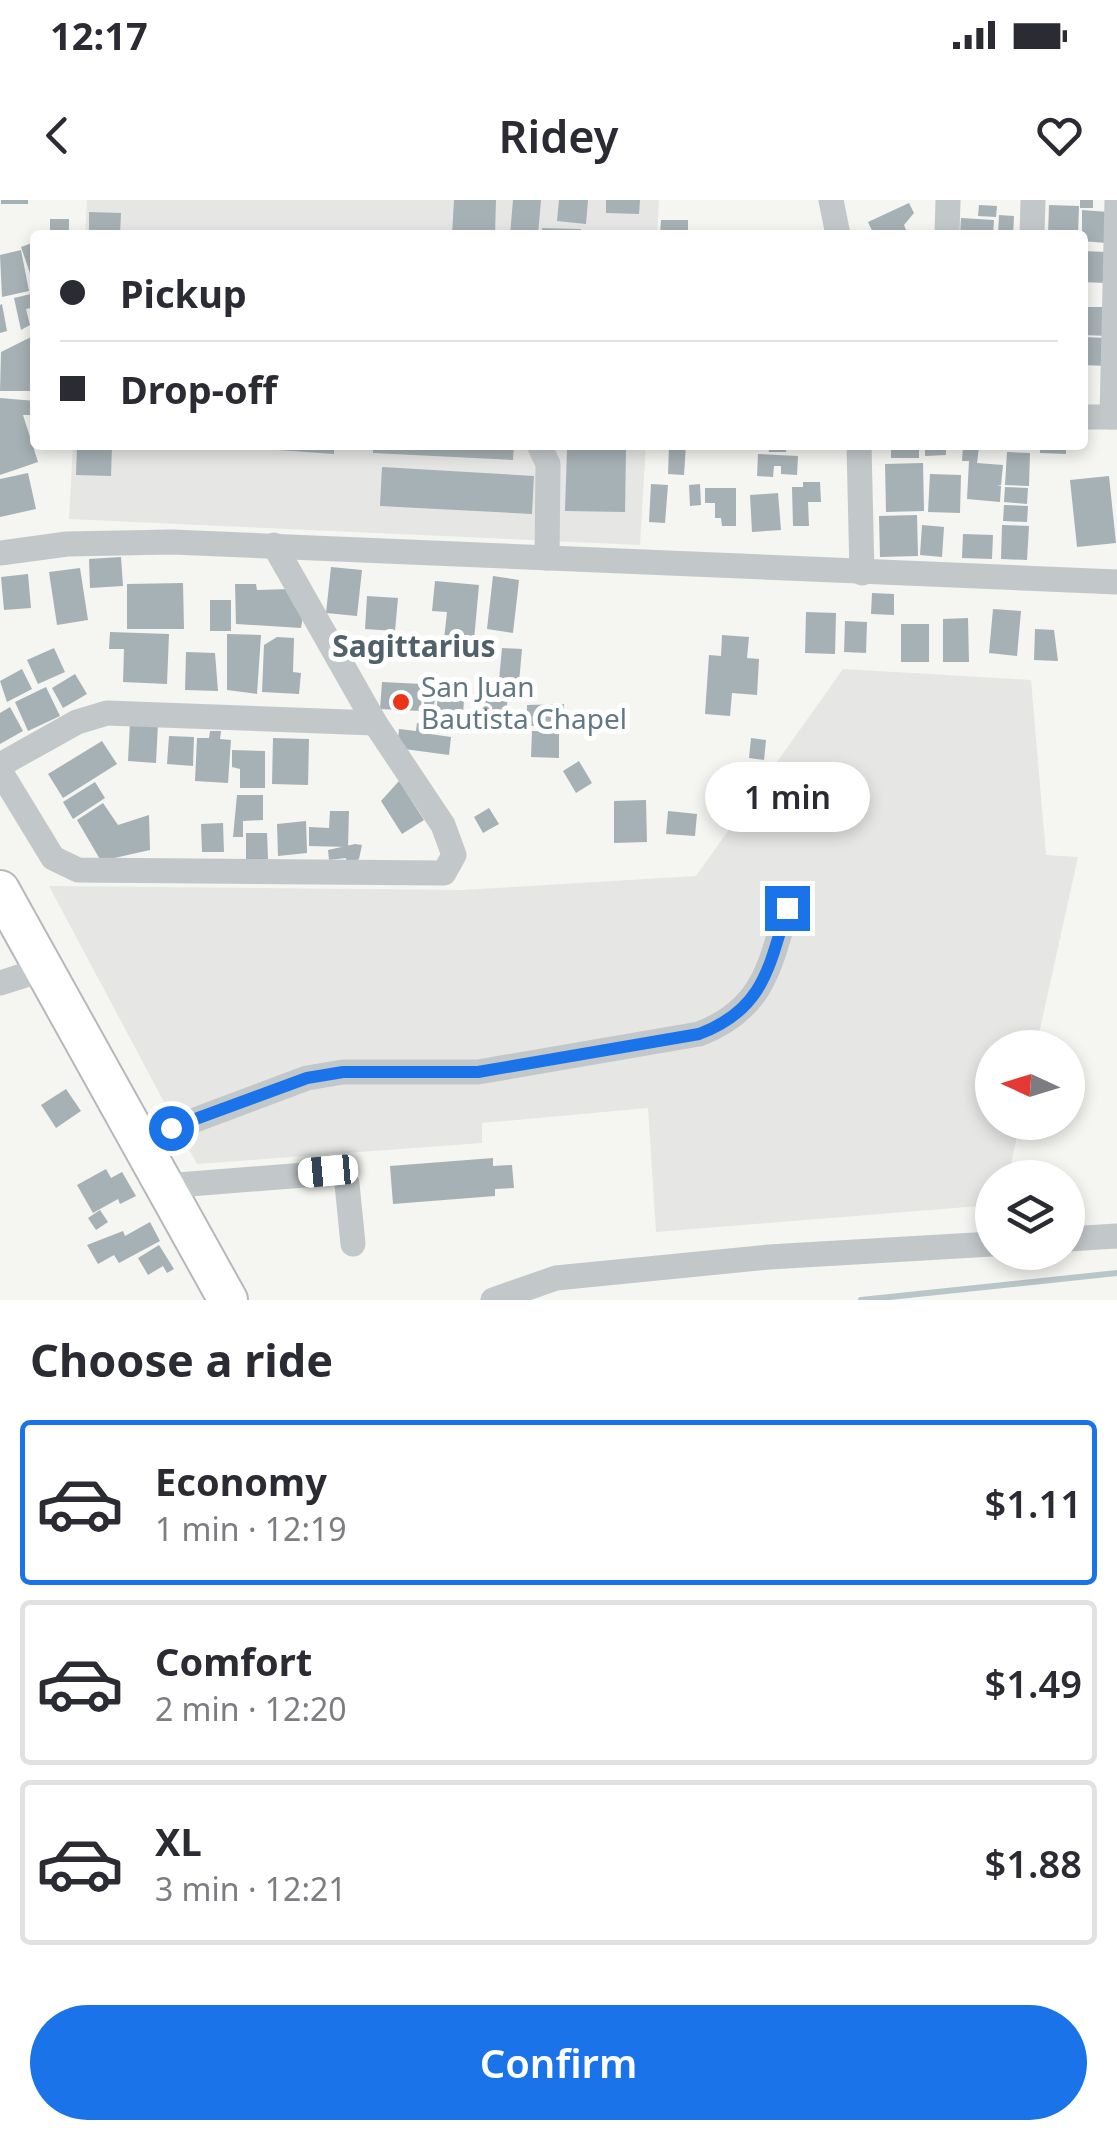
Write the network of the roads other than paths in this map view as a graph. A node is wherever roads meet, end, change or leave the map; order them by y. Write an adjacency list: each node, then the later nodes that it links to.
1 (831, 200): 5 (street)
2 (948, 200): 6 (street)
3 (1033, 200): 7 (street)
4 (1117, 200): 9 (street)
5 (837, 230)
6 (947, 230)
7 (1032, 230)
8 (1088, 417): 9 (street)
9 (1114, 417)
10 (541, 450): 14 (street)
11 (859, 450): 15 (street)
12 (274, 545): 13 (street); 14 (street); 17 (street)
13 (0, 553)
14 (546, 558): 15 (street)
15 (862, 573): 16 (street)
16 (1117, 582)
17 (375, 723): 18 (street); 18 (street)
18 (0, 768)
19 (0, 890): 21 (highway)
20 (787, 908): 23 (street)
21 (44, 969): 22 (street); 23 (highway)
22 (0, 983)
23 (140, 1140): 24 (highway)
24 (165, 1186): 27 (street); 29 (highway)
25 (1117, 1236): 26 (street)
26 (1085, 1238)
27 (353, 1244)
28 (975, 1245): 30 (street)
29 (228, 1300)
30 (493, 1300)

